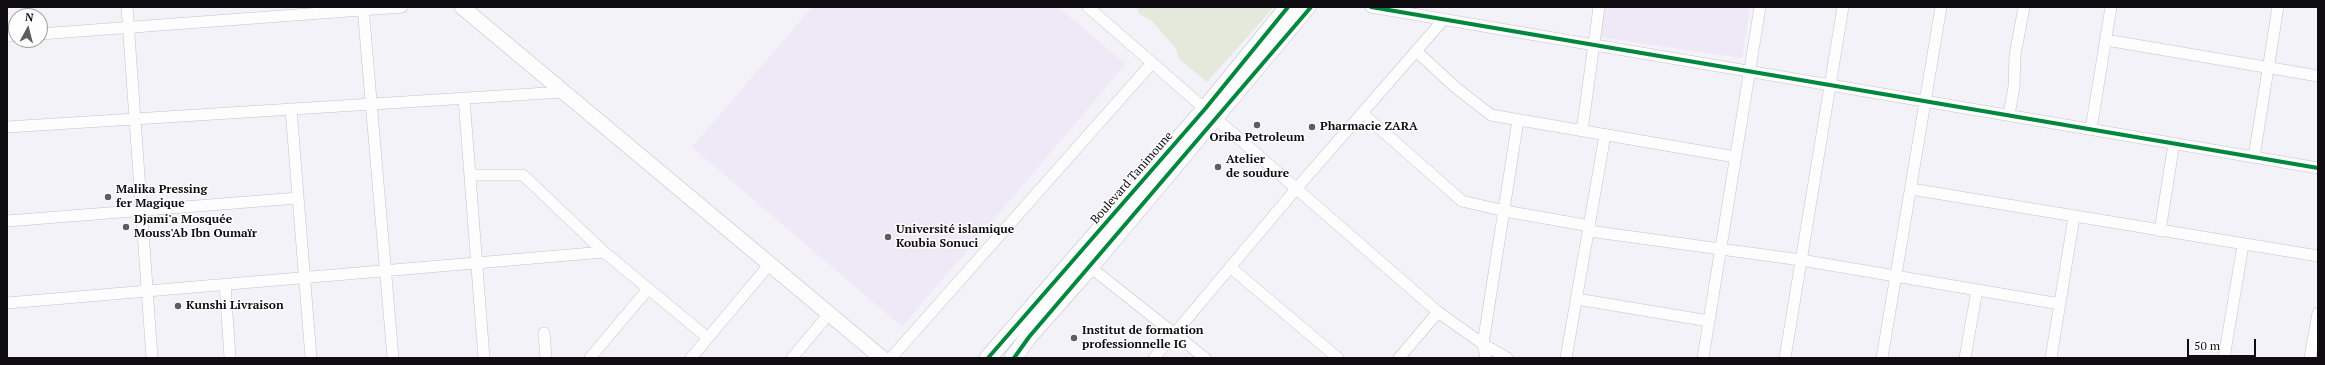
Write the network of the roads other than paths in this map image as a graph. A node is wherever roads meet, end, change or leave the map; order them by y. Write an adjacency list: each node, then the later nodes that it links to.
1 (128, 7): 17 (street)
2 (402, 7): 15 (street)
3 (462, 7): 27 (street)
4 (1088, 7): 22 (street)
5 (1288, 7): 32 (main road, Boulevard Tanimoune)
6 (1307, 7): 32 (main road, Boulevard Tanimoune)
7 (1371, 7): 16 (street)
8 (1599, 7): 20 (street)
9 (1760, 7): 24 (street)
10 (1843, 7): 26 (street)
11 (1942, 7): 29 (street)
12 (2024, 7): 34 (street)
13 (2112, 7): 19 (street)
14 (2278, 7): 23 (street)
15 (363, 8): 17 (street); 30 (street)
16 (1444, 20): 20 (street); 21 (street)
17 (129, 27): 18 (street); 35 (street)
18 (48, 33)
19 (2106, 40): 23 (street); 38 (street)
20 (1595, 45): 24 (street); 39 (street)
21 (1416, 51): 33 (street); 36 (street)
22 (1152, 63): 32 (street); 92 (street)
23 (2268, 67): 25 (street); 43 (street)
24 (1750, 71): 26 (street); 42 (street)
25 (2318, 76)
26 (1830, 85): 29 (street); 59 (street)
27 (563, 92): 28 (street); 61 (street)
28 (464, 98): 30 (street); 45 (street)
29 (1926, 101): 34 (street); 47 (street)
30 (372, 104): 31 (street); 64 (street)
31 (291, 109): 35 (street); 48 (street)
32 (1210, 113): 46 (street); 62 (main road, Boulevard Tanimoune); 93 (main road, Boulevard Tanimoune)
33 (1362, 113): 46 (street); 50 (street)
34 (2009, 115): 38 (street)
35 (136, 119): 37 (street); 49 (street)
36 (1518, 120): 39 (street); 50 (street)
37 (7, 127)
38 (2091, 129): 41 (street)
39 (1582, 131): 40 (street)
40 (1605, 135): 42 (street); 53 (street)
41 (2174, 143): 43 (street); 54 (street)
42 (1735, 157): 56 (street)
43 (2254, 157): 44 (street)
44 (2318, 168)
45 (470, 175): 57 (street); 60 (street)
46 (1296, 189): 63 (street); 74 (street)
47 (1911, 189): 51 (street); 65 (street)
48 (298, 198): 49 (street); 66 (street)
49 (140, 210): 52 (street); 70 (street)
50 (1505, 211): 53 (street); 81 (street)
51 (2074, 217): 54 (street); 73 (street)
52 (7, 221)
53 (1590, 228): 56 (street); 71 (street)
54 (2160, 231): 55 (street)
55 (2244, 245): 58 (street); 107 (street)
56 (1720, 248): 59 (street); 77 (street)
57 (604, 252): 60 (street); 68 (street)
58 (2318, 256)
59 (1801, 260): 65 (street); 103 (street)
60 (477, 263): 64 (street); 86 (street)
61 (769, 265): 76 (street); 80 (street)
62 (1090, 267): 79 (street); 94 (main road, Boulevard Tanimoune)
63 (1230, 267): 79 (street); 97 (street)
64 (386, 271): 66 (street); 85 (street)
65 (1897, 276): 69 (street); 104 (street)
66 (304, 278): 67 (street); 84 (street)
67 (225, 284): 70 (street); 83 (street)
68 (648, 289): 80 (street); 88 (street)
69 (1976, 290): 73 (street); 105 (street)
70 (146, 291): 72 (street); 82 (street)
71 (1577, 300): 77 (street); 101 (street)
72 (7, 303)
73 (2060, 304): 106 (street)
74 (1438, 312): 81 (street); 98 (street)
75 (2318, 313): 108 (street)
76 (828, 315): 90 (street); 91 (street)
77 (1709, 321): 102 (street)
78 (544, 333): 87 (street)
79 (1174, 334): 95 (street); 96 (street)
80 (708, 338): 89 (street)
81 (1483, 344): 99 (street); 100 (street)
82 (152, 358)
83 (230, 358)
84 (311, 358)
85 (393, 358)
86 (484, 358)
87 (546, 358)
88 (590, 358)
89 (691, 358)
90 (792, 358)
91 (882, 358)
92 (891, 358)
93 (988, 358)
94 (1013, 358)
95 (1154, 358)
96 (1205, 358)
97 (1338, 358)
98 (1399, 358)
99 (1486, 358)
100 (1507, 358)
101 (1566, 358)
102 (1703, 358)
103 (1785, 358)
104 (1882, 358)
105 (1965, 358)
106 (2051, 358)
107 (2224, 358)
108 (2310, 358)

